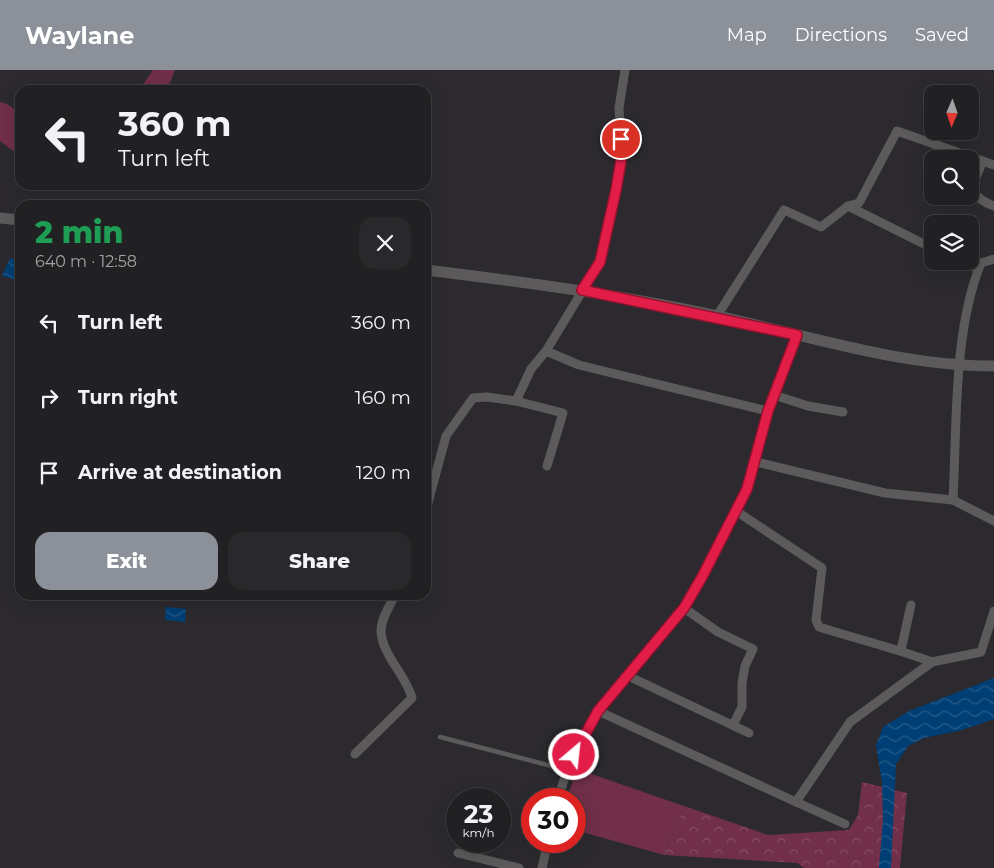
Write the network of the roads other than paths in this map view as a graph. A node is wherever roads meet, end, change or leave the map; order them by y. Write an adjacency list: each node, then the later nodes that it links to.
1 (625, 70): 13 (street)
2 (983, 161): 3 (street); 4 (street); 5 (street)
3 (994, 164)
4 (848, 206): 8 (street); 14 (street)
5 (994, 206)
6 (0, 218): 7 (street)
7 (15, 220)
8 (924, 244)
9 (994, 259): 10 (street)
10 (979, 266)
11 (978, 270): 17 (street)
12 (431, 271): 13 (street)
13 (582, 290): 14 (street); 16 (street)
14 (717, 316): 15 (street)
15 (797, 335): 17 (street); 19 (street)
16 (546, 351): 20 (street); 21 (street)
17 (960, 366): 18 (street); 26 (street)
18 (994, 366)
19 (774, 395): 21 (street); 22 (street)
20 (516, 401): 24 (street); 25 (street)
21 (768, 411): 23 (street)
22 (842, 412)
23 (756, 462): 26 (street); 27 (street)
24 (547, 466)
25 (431, 492)
26 (953, 500): 28 (street)
27 (736, 511): 31 (street); 33 (street)
28 (994, 521)
29 (392, 600): 40 (street)
30 (911, 605): 33 (street)
31 (684, 608): 35 (street); 37 (street)
32 (994, 611): 34 (street)
33 (901, 650): 34 (street)
34 (932, 662): 43 (street)
35 (626, 675): 36 (street); 37 (street)
36 (598, 711): 41 (street); 43 (street)
37 (733, 725): 38 (street)
38 (749, 733)
39 (440, 737): 41 (lane)
40 (355, 754)
41 (567, 770): 42 (street)
42 (561, 788)
43 (796, 802): 44 (street)
44 (845, 824)
45 (545, 853): 48 (street)
46 (458, 854): 47 (street)
47 (519, 868)
48 (542, 868)

